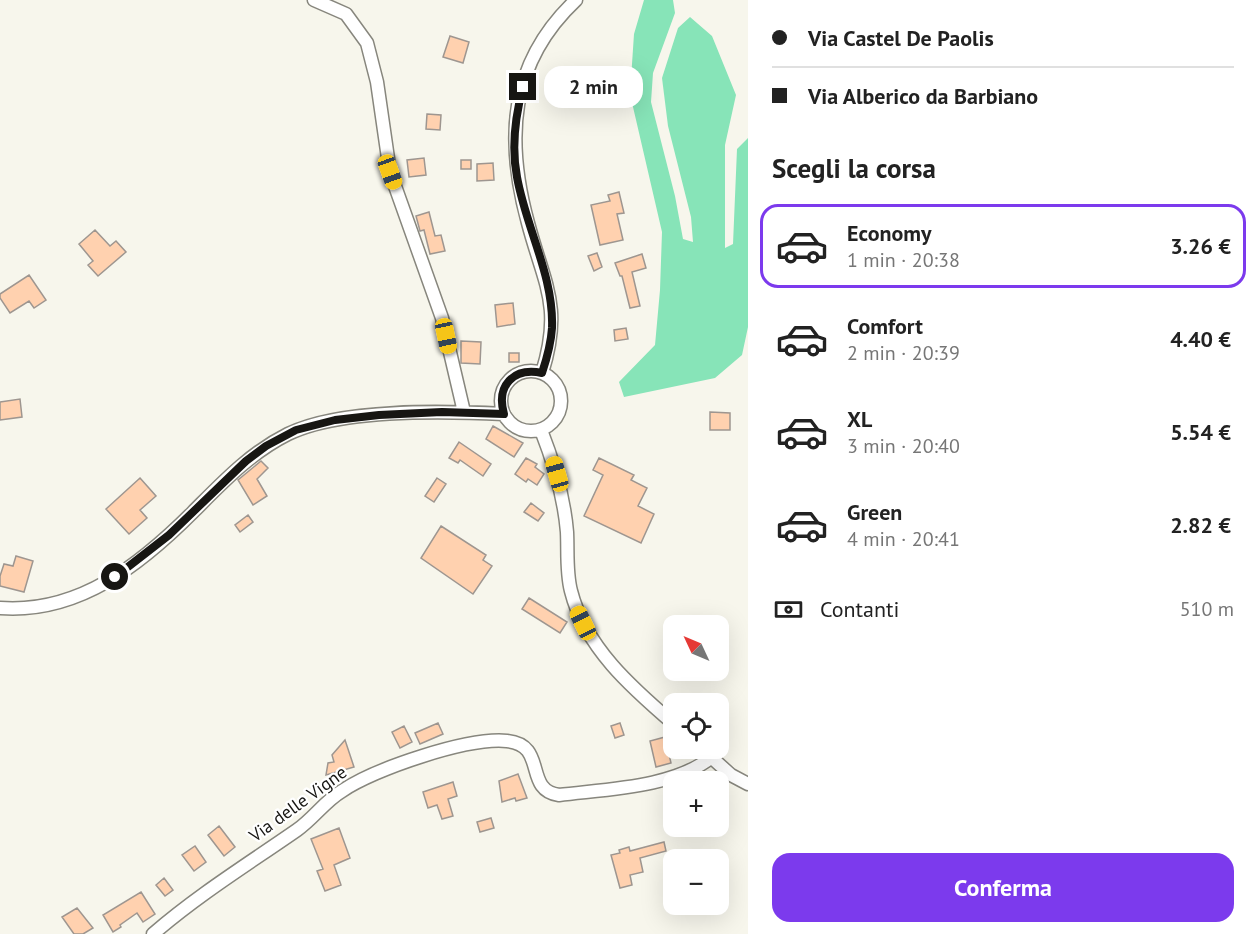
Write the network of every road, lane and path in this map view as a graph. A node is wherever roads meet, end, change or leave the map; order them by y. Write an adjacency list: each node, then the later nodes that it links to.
1 (314, 0): 4 (street)
2 (576, 0): 3 (street)
3 (542, 373): 5 (street); 6 (street)
4 (464, 412): 5 (street); 7 (street)
5 (504, 414): 6 (street)
6 (541, 430): 8 (street)
7 (0, 608)
8 (663, 714)
9 (709, 759): 13 (street, Via delle Vigne)
10 (715, 759): 11 (street)
11 (742, 776): 12 (street)
12 (748, 784)
13 (153, 934)

